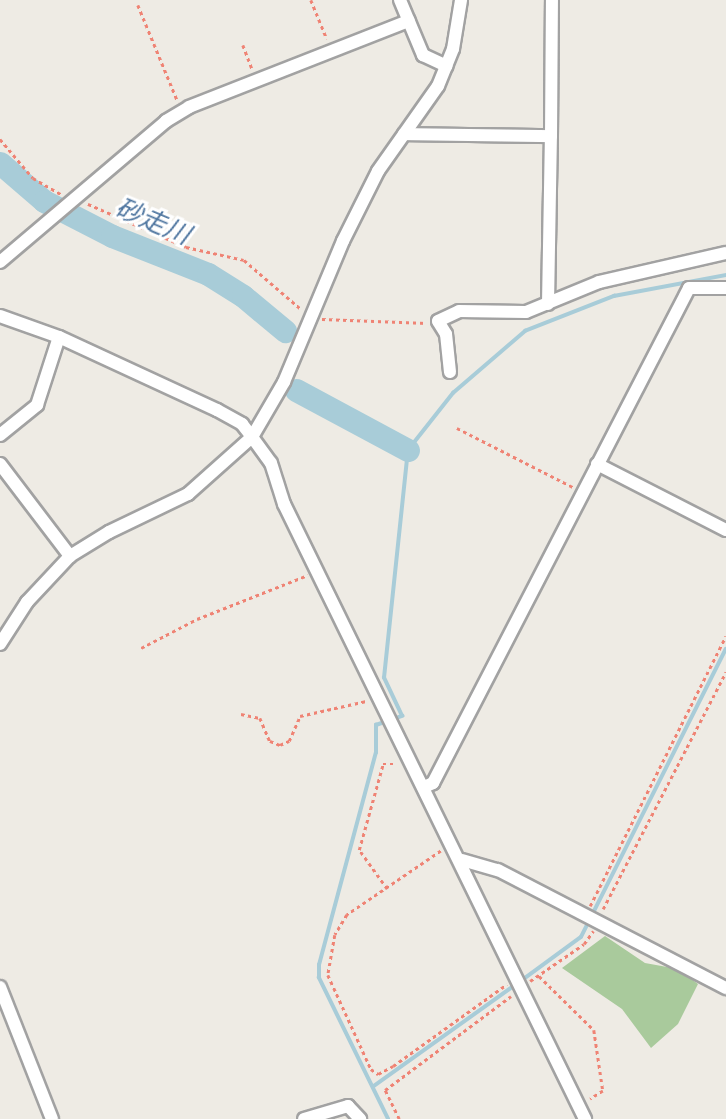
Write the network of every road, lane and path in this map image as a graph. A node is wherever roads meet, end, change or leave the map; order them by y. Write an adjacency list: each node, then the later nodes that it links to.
1 (312, 0): 8 (path)
2 (400, 0): 6 (street)
3 (461, 0): 9 (street)
4 (552, 0): 13 (street)
5 (138, 5): 11 (path)
6 (409, 21): 8 (street); 9 (street)
7 (243, 45): 10 (path)
8 (331, 51): 10 (street)
9 (447, 66): 12 (street)
10 (257, 80): 11 (street)
11 (182, 111): 15 (street)
12 (404, 134): 13 (street); 21 (street)
13 (551, 136): 19 (street)
14 (0, 139): 15 (path)
15 (73, 200): 17 (street); 21 (path)
16 (726, 253): 19 (street)
17 (0, 262)
18 (726, 288): 29 (street)
19 (548, 304): 22 (street)
20 (0, 316): 23 (street)
21 (311, 317): 22 (path); 27 (street)
22 (438, 321): 24 (street)
23 (59, 337): 26 (street); 27 (street)
24 (450, 372)
25 (457, 428): 30 (path)
26 (0, 435)
27 (252, 437): 32 (street); 33 (street)
28 (0, 464): 32 (street)
29 (597, 464): 30 (street); 31 (street)
30 (582, 492): 40 (street)
31 (726, 530)
32 (70, 556): 35 (street)
33 (317, 571): 36 (path); 37 (street)
34 (726, 636): 44 (path)
35 (0, 644)
36 (141, 648)
37 (380, 697): 38 (path); 40 (street)
38 (241, 714)
39 (398, 764): 43 (path)
40 (424, 787): 41 (street)
41 (454, 845): 42 (street); 43 (path)
42 (462, 860): 44 (street); 46 (street)
43 (387, 889): 46 (path)
44 (589, 917): 48 (street)
45 (538, 976): 49 (path)
46 (518, 984): 49 (street)
47 (0, 987): 50 (street)
48 (726, 988)
49 (577, 1104): 53 (street)
50 (51, 1119)
51 (304, 1119): 52 (street)
52 (360, 1119)
53 (584, 1119)

